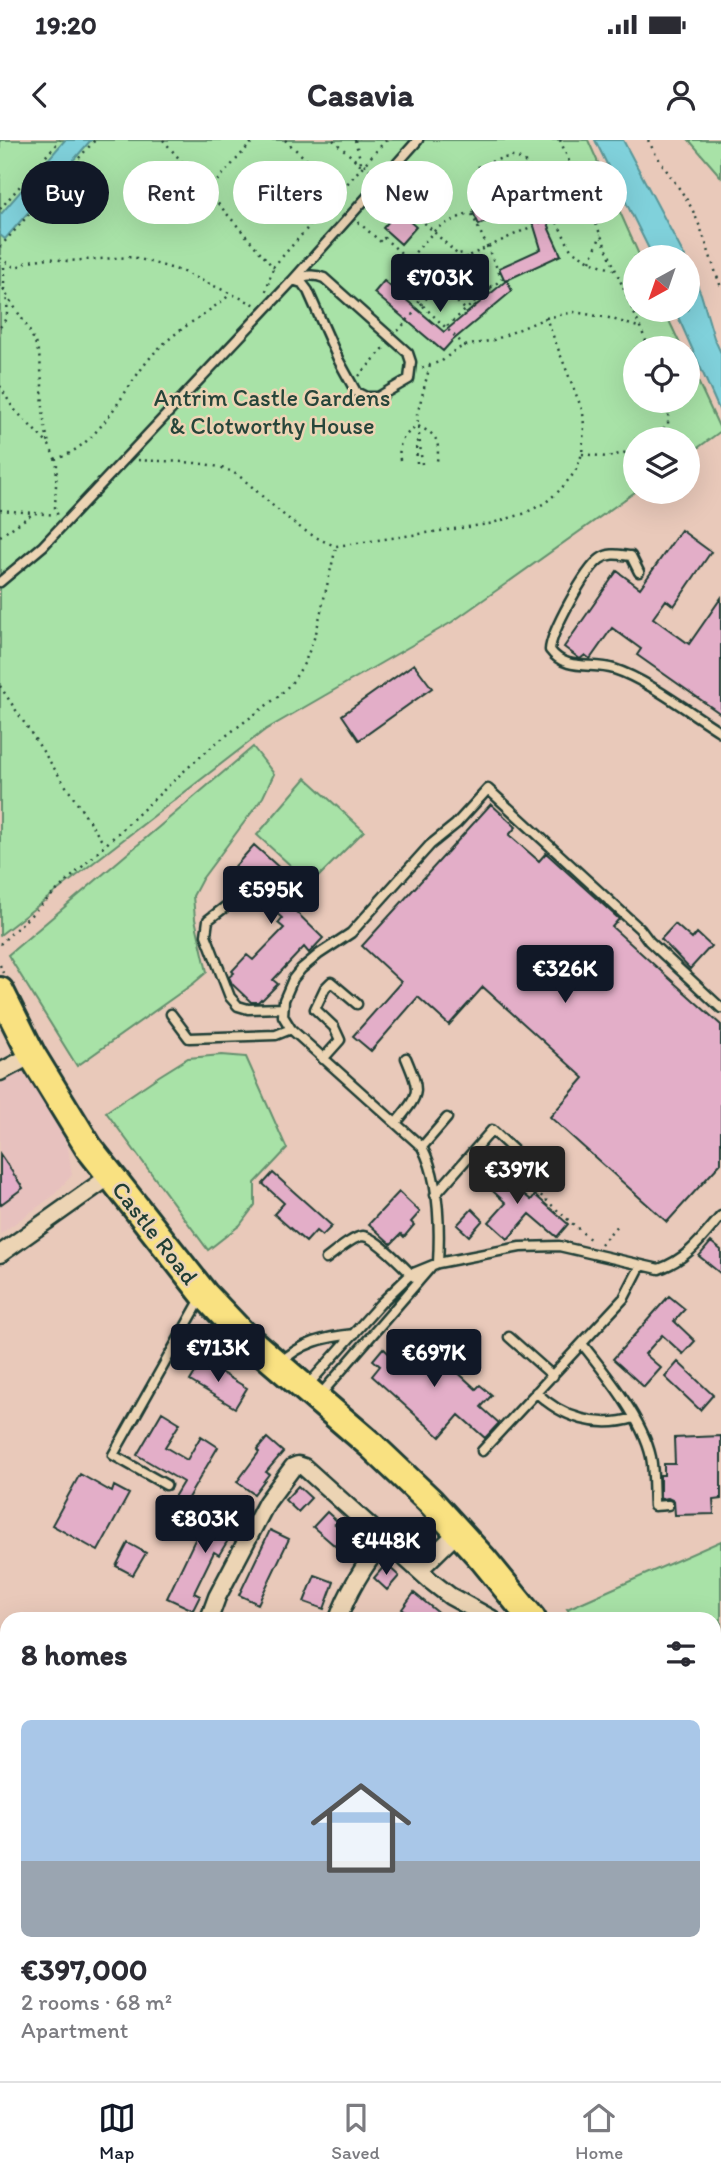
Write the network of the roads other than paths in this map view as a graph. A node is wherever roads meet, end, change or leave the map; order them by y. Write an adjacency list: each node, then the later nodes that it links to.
1 (418, 140): 2 (lane)
2 (293, 280): 2 (lane); 4 (lane)
3 (639, 572): 5 (lane)
4 (0, 582)
5 (721, 732)
6 (229, 904): 9 (lane)
7 (3, 984): 13 (main road, Castle Road)
8 (357, 1004): 14 (lane)
9 (282, 1008): 10 (lane); 12 (lane)
10 (721, 1008)
11 (171, 1014): 12 (lane)
12 (290, 1029): 14 (lane)
13 (32, 1055): 16 (street); 21 (main road, Castle Road)
14 (323, 1059): 18 (lane)
15 (406, 1059): 18 (lane)
16 (0, 1072)
17 (447, 1118): 19 (lane)
18 (396, 1123): 19 (lane)
19 (422, 1147): 22 (lane)
20 (521, 1157): 22 (lane)
21 (110, 1176): 24 (street); 31 (main road, Castle Road)
22 (435, 1195): 26 (lane)
23 (721, 1216): 27 (lane)
24 (0, 1254)
25 (326, 1259): 29 (lane)
26 (439, 1263): 27 (lane); 28 (lane)
27 (641, 1265): 34 (lane)
28 (430, 1268): 29 (lane); 30 (lane)
29 (411, 1274): 30 (lane); 32 (lane)
30 (419, 1282): 38 (lane)
31 (204, 1294): 35 (main road, Castle Road); 41 (lane)
32 (354, 1334): 35 (lane); 38 (lane)
33 (509, 1338): 36 (lane)
34 (583, 1345): 36 (lane); 39 (lane)
35 (278, 1365): 38 (main road, Castle Road)
36 (552, 1376): 37 (lane)
37 (536, 1392): 39 (lane); 40 (lane)
38 (311, 1394): 43 (main road, Castle Road)
39 (634, 1418): 42 (lane)
40 (482, 1451)
41 (166, 1485)
42 (668, 1505)
43 (458, 1532): 45 (street); 49 (main road, Castle Road)
44 (384, 1540): 45 (street); 46 (street); 47 (street)
45 (419, 1570): 48 (street)
46 (212, 1612)
47 (341, 1612)
48 (479, 1612)
49 (526, 1612)

